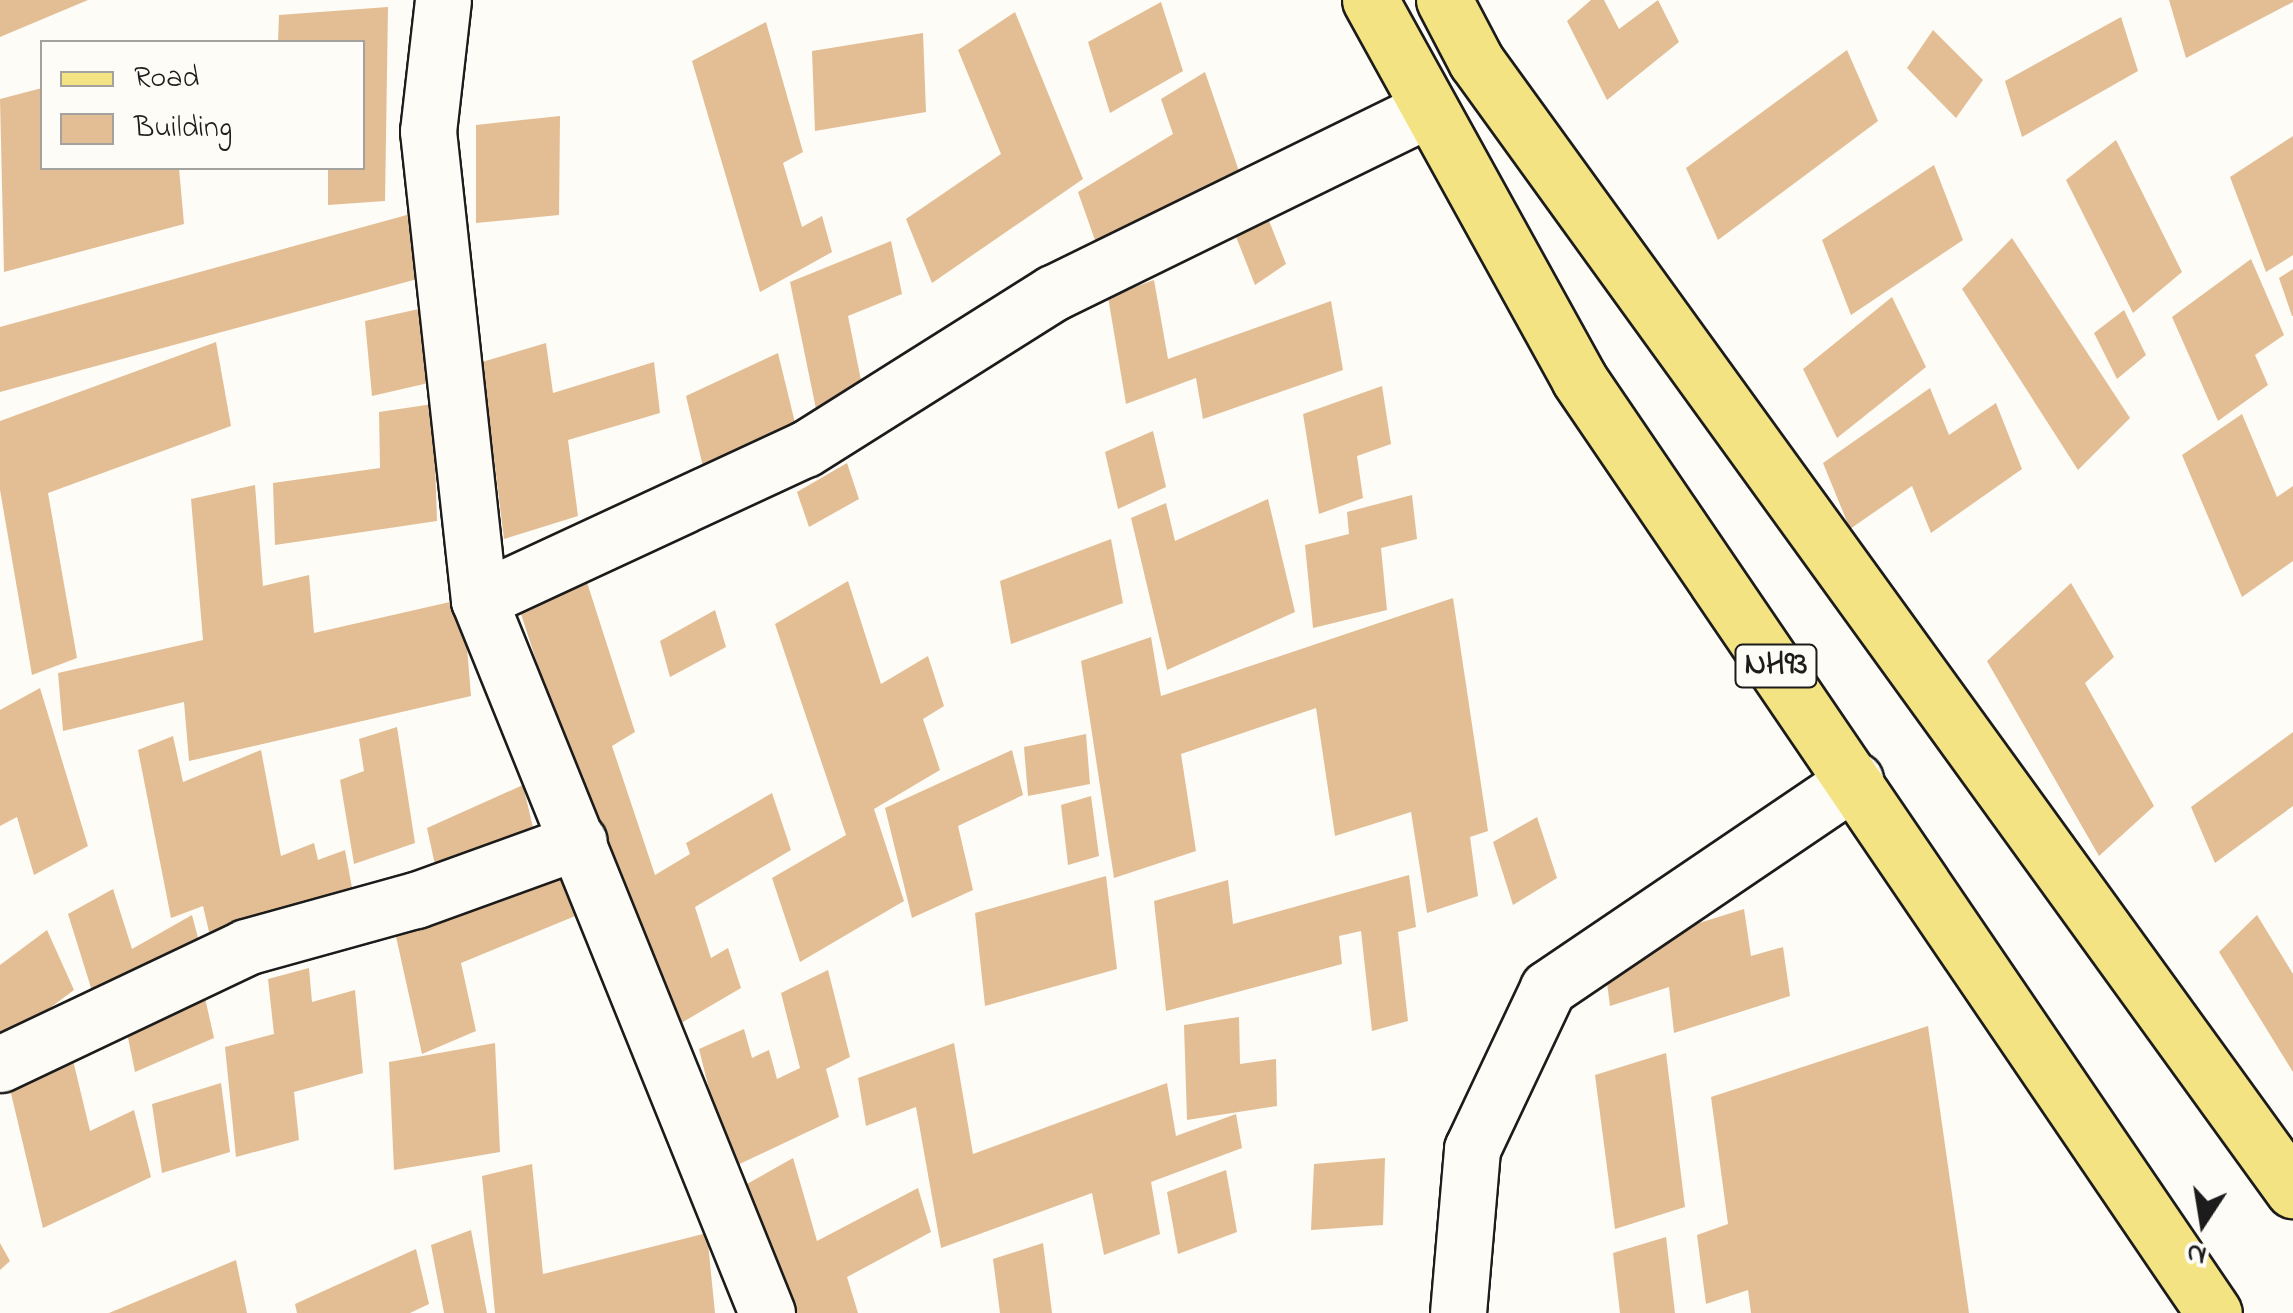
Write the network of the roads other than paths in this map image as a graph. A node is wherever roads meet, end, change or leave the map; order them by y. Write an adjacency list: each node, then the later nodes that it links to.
1 (443, 0): 5 (street)
2 (1370, 0): 4 (main road, NH93)
3 (1444, 0): 9 (main road)
4 (1426, 110): 5 (street); 6 (main road, NH93)
5 (479, 600): 7 (street)
6 (1855, 780): 11 (street); 12 (main road, NH93)
7 (579, 841): 8 (street); 10 (street)
8 (0, 1064)
9 (2293, 1190)
10 (767, 1313)
11 (1458, 1313)
12 (2214, 1313)

